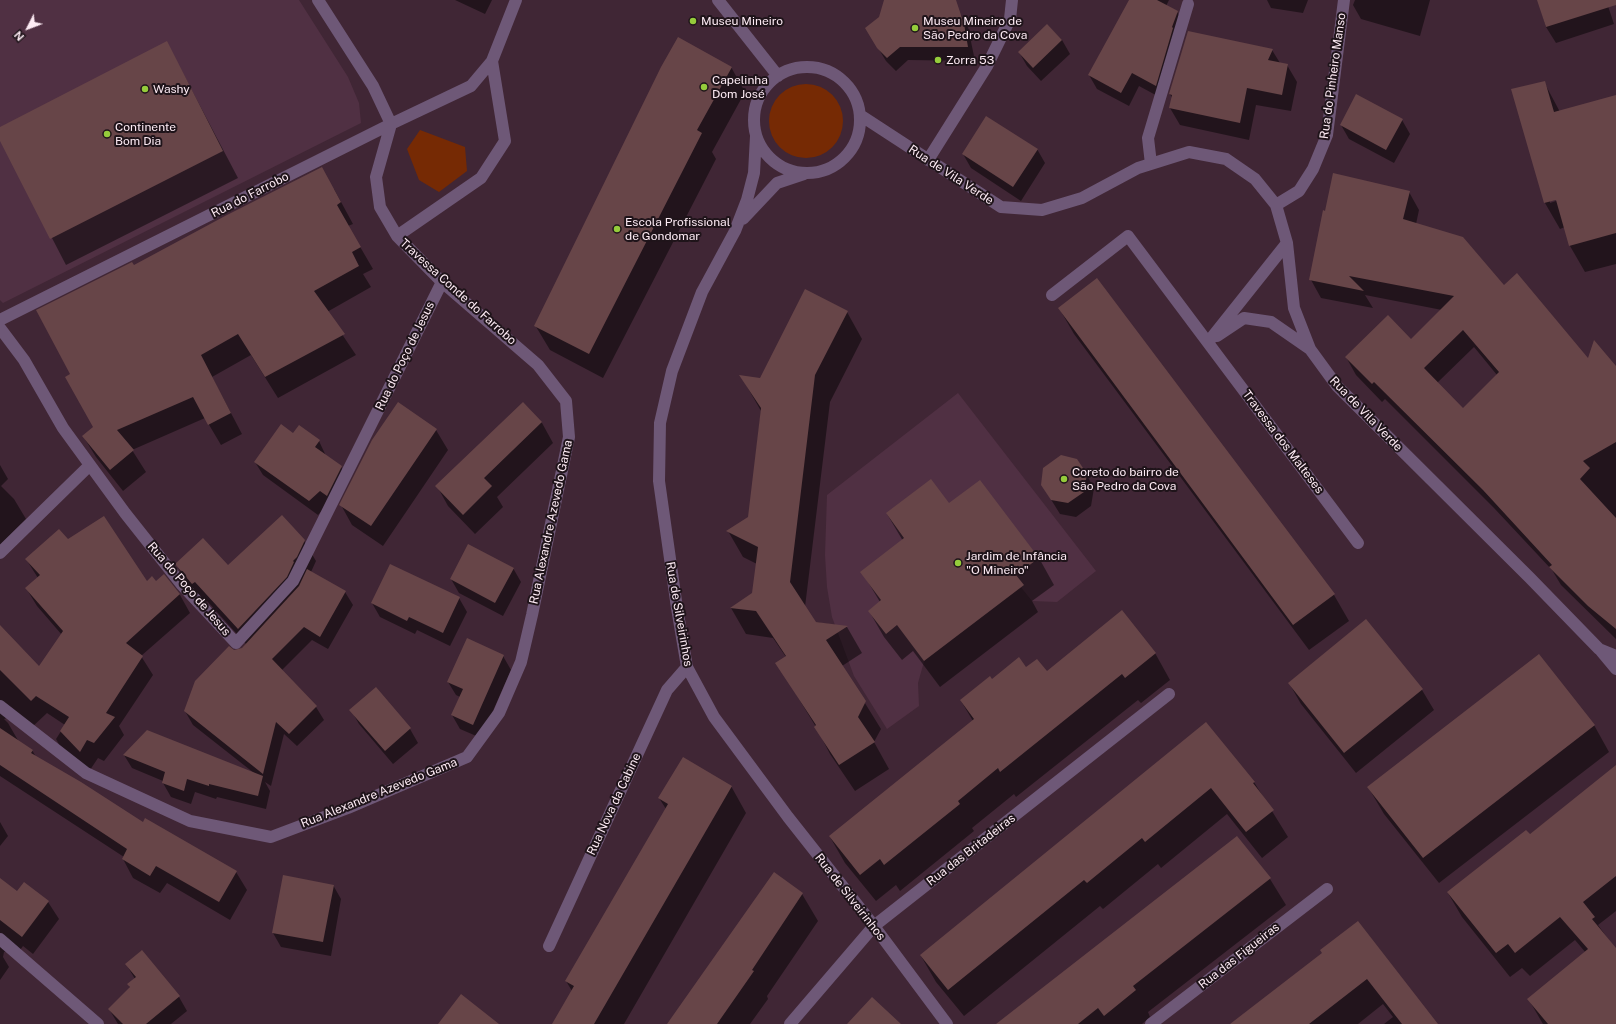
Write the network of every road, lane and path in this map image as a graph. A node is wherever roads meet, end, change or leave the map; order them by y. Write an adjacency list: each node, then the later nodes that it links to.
1 (318, 0): 10 (street)
2 (516, 0): 7 (street, Rua do Farrobo)
3 (718, 0): 8 (street)
4 (1012, 0): 12 (street)
5 (1344, 0): 15 (street, Rua do Pinheiro Manso)
6 (1188, 4): 13 (street)
7 (492, 60): 10 (street, Rua do Farrobo); 17 (street)
8 (778, 76): 9 (street); 11 (street)
9 (860, 115): 12 (street, Rua de Vila Verde); 14 (street)
10 (391, 124): 17 (street, Travessa Conde do Farrobo); 21 (street, Rua do Farrobo)
11 (756, 136): 14 (street); 16 (street, Rua de Silveirinhos)
12 (928, 160): 13 (street, Rua de Vila Verde)
13 (1151, 164): 15 (street, Rua de Vila Verde)
14 (805, 174): 16 (street, Rua de Silveirinhos)
15 (1276, 205): 18 (street, Rua de Vila Verde)
16 (735, 230): 31 (street, Rua de Silveirinhos)
17 (397, 236): 19 (street, Travessa Conde do Farrobo)
18 (1287, 243): 23 (street); 24 (street, Rua de Vila Verde)
19 (442, 282): 25 (street, Travessa Conde do Farrobo); 26 (street, Rua do Poço de Jesus)
20 (1052, 295): 23 (street, Travessa dos Malteses)
21 (0, 320)
22 (0, 328): 26 (street, Rua do Poço de Jesus)
23 (1209, 341): 24 (street); 27 (street, Travessa dos Malteses)
24 (1310, 349): 29 (street, Rua de Vila Verde)
25 (566, 401): 34 (street, Rua Alexandre Azevedo Gama)
26 (90, 465): 28 (street)
27 (1358, 543)
28 (0, 553)
29 (1599, 649): 30 (street, Rua de Vila Verde); 32 (street)
30 (1616, 656)
31 (688, 667): 36 (street, Rua de Silveirinhos); 38 (street, Rua Nova da Cabine)
32 (1616, 669)
33 (1169, 694): 36 (street, Rua das Britadeiras)
34 (0, 706)
35 (1327, 889): 42 (street, Rua das Figueiras)
36 (874, 926): 40 (street, Rua das Britadeiras); 41 (street, Rua de Silveirinhos)
37 (0, 939): 39 (street)
38 (549, 946)
39 (98, 1024)
40 (790, 1024)
41 (947, 1024)
42 (1151, 1024)

